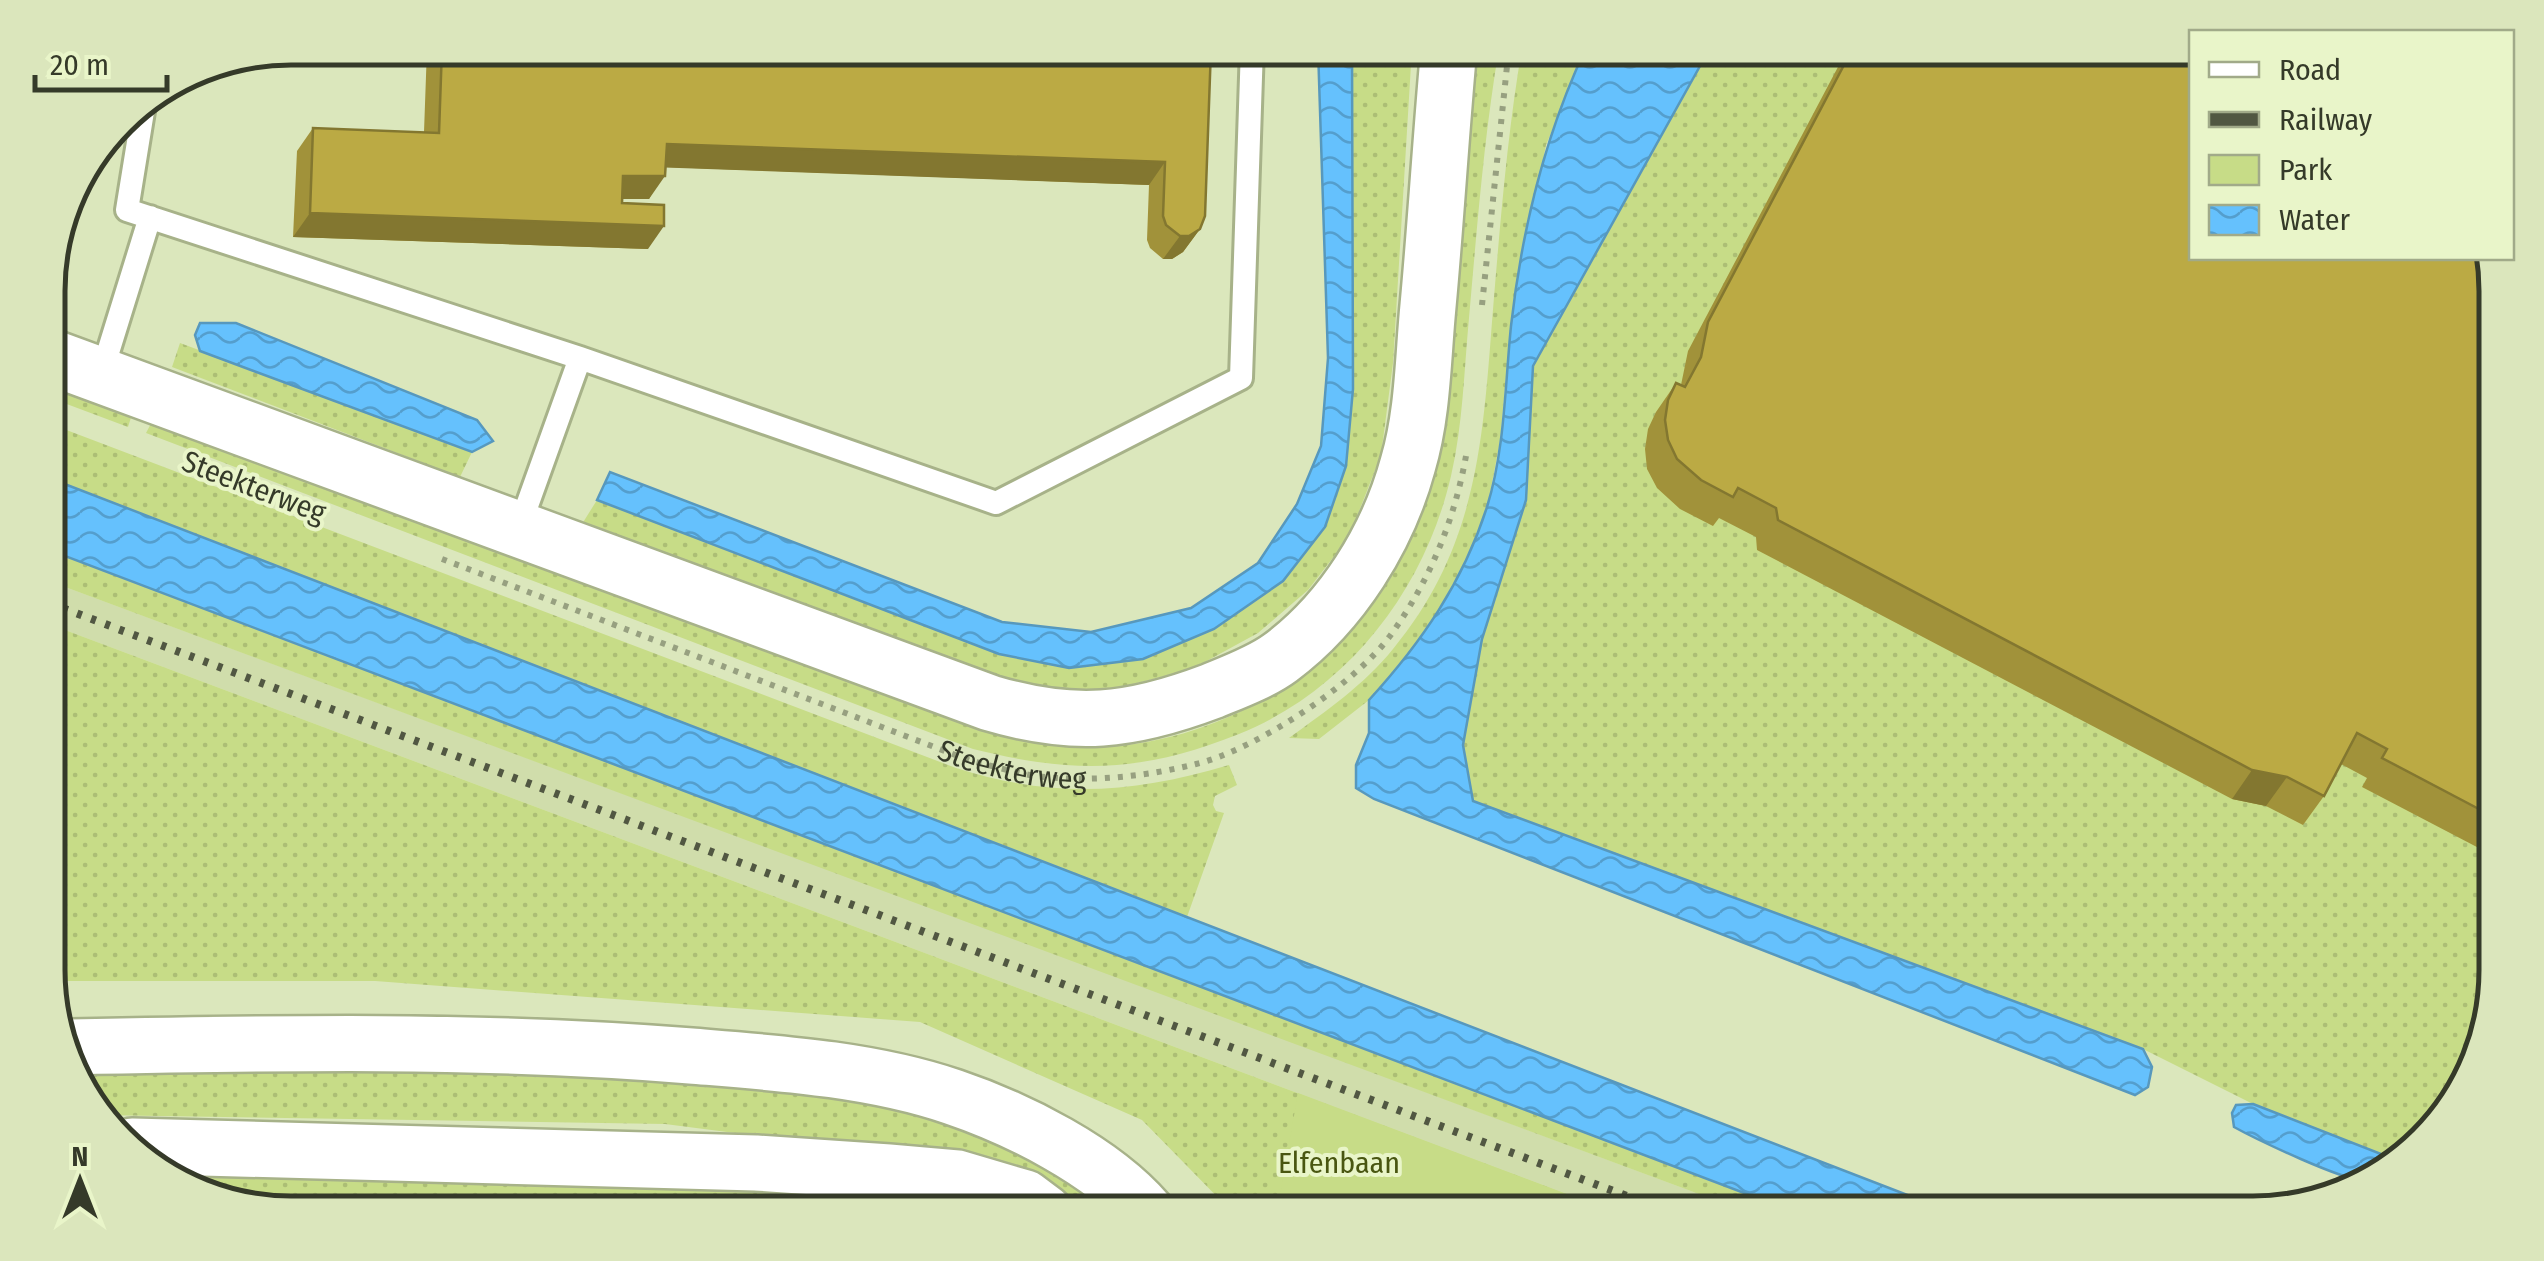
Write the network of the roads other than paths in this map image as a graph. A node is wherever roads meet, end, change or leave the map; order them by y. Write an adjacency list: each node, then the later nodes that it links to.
1 (1251, 65): 5 (lane)
2 (1448, 65): 8 (main road, Steekterweg)
3 (141, 122): 4 (lane)
4 (150, 217): 5 (lane); 7 (lane)
5 (580, 358): 8 (lane)
6 (65, 362): 7 (main road, Steekterweg)
7 (101, 375): 8 (main road, Steekterweg)
8 (518, 528)
9 (79, 1046): 12 (main road)
10 (150, 1146): 11 (main road)
11 (1018, 1196)
12 (1127, 1196)

